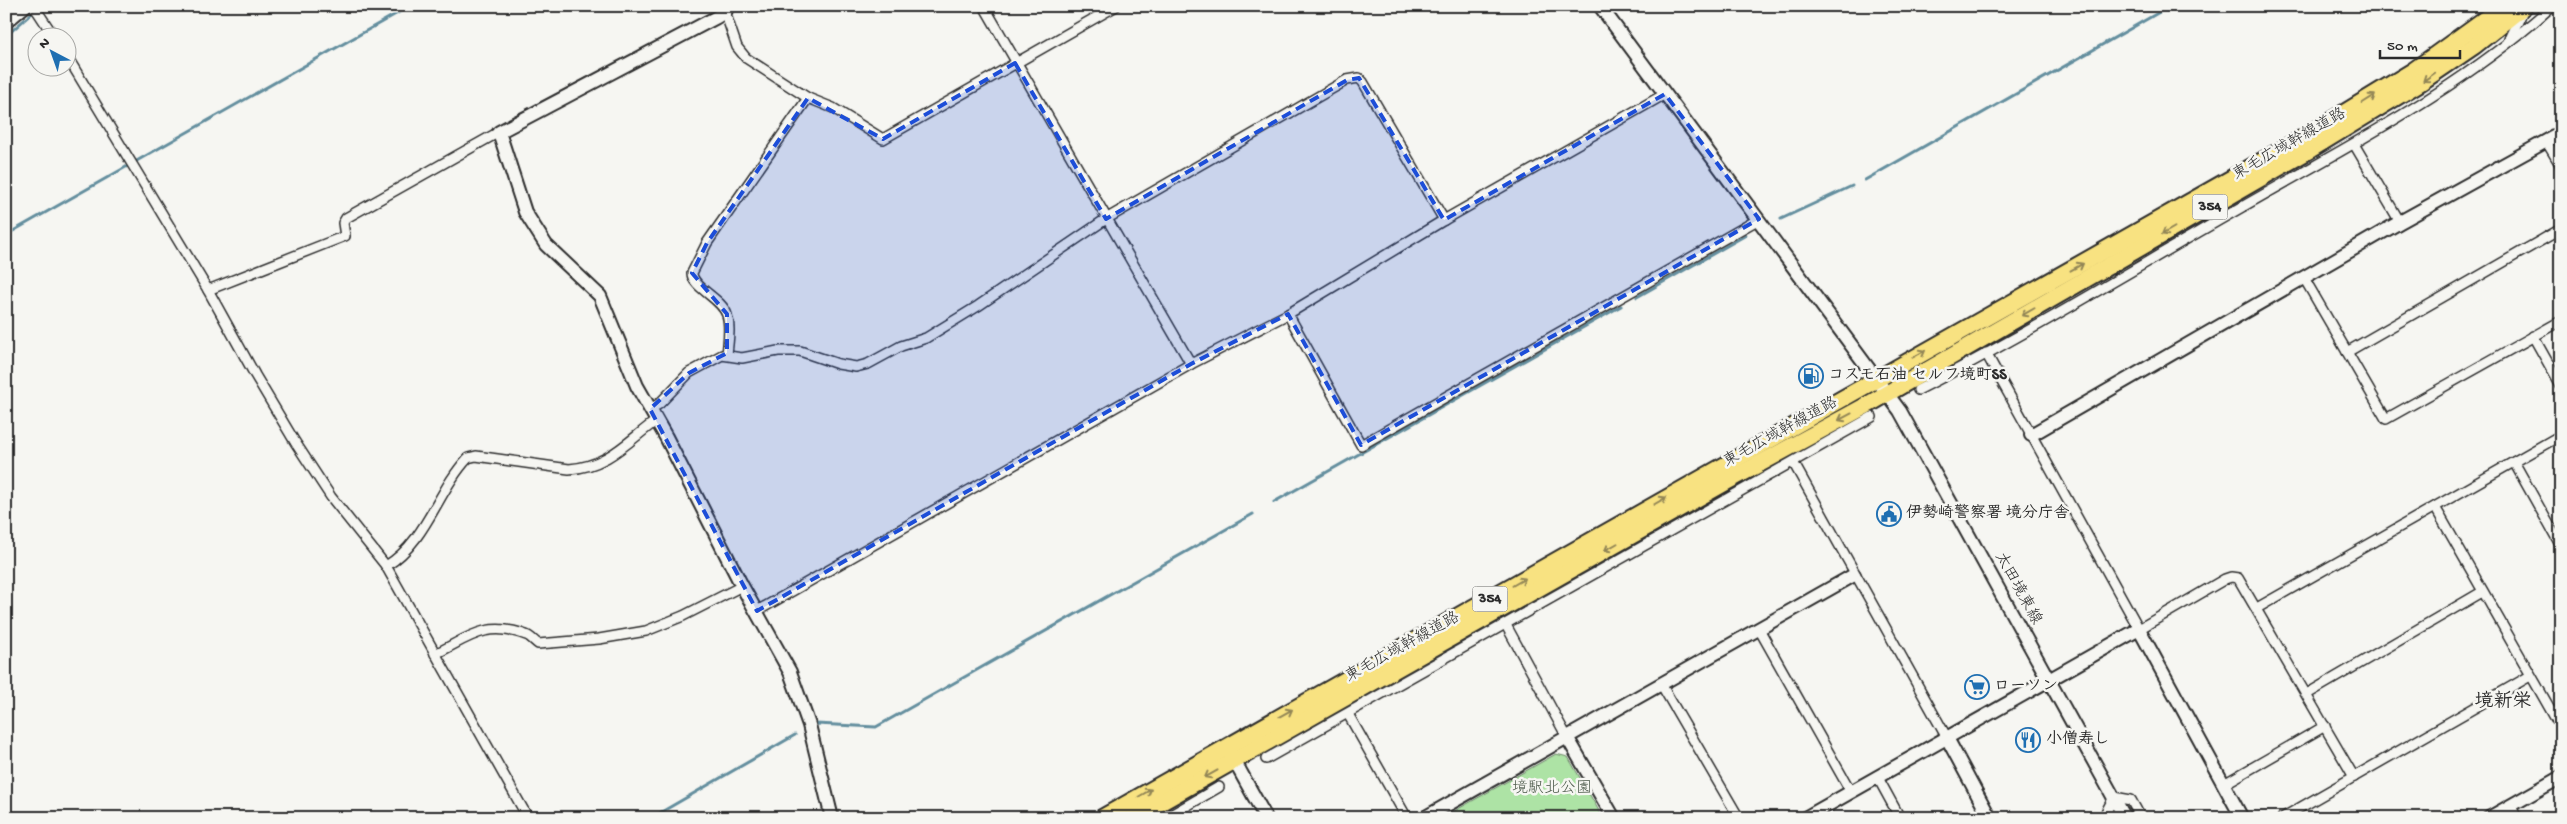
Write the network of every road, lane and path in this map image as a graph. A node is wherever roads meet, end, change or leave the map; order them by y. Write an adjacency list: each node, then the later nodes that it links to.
1 (25, 6): 10 (street)
2 (34, 6): 11 (street)
3 (984, 6): 13 (street)
4 (1116, 6): 13 (street)
5 (1600, 6): 15 (street, 太田境東線)
6 (2503, 6): 38 (highway, 東毛広域幹線道路 / 354, one-way to 6)
7 (2524, 6): 12 (street); 28 (highway, 東毛広域幹線道路 / 354, one-way to 28)
8 (2552, 6): 12 (street)
9 (726, 9): 16 (street); 17 (street)
10 (6, 22)
11 (48, 28)
12 (2508, 42): 20 (street)
13 (1015, 63): 16 (street); 22 (street)
14 (78, 75): 30 (street)
15 (1665, 94): 23 (street, 太田境東線); 24 (street)
16 (808, 98): 36 (street)
17 (499, 132): 30 (street); 42 (street)
18 (2561, 133): 19 (street)
19 (2546, 141): 21 (street); 25 (street)
20 (2354, 144): 25 (street); 27 (street)
21 (2561, 166)
22 (1106, 218): 24 (street); 36 (street); 37 (street)
23 (1759, 219): 31 (street); 38 (street, 太田境東線)
24 (1444, 220): 31 (street)
25 (2400, 222): 29 (street)
26 (2561, 229): 35 (street)
27 (2120, 277): 28 (street); 34 (street)
28 (2088, 278): 41 (highway, 東毛広域幹線道路 / 354, one-way to 41)
29 (2304, 278): 35 (street); 45 (street)
30 (208, 290): 53 (street)
31 (1288, 314): 37 (street)
32 (2561, 321): 33 (street)
33 (2533, 336): 35 (street); 39 (street)
34 (1986, 352): 40 (street); 45 (street)
35 (2347, 352)
36 (727, 355): 42 (street)
37 (1191, 364): 58 (street)
38 (1877, 378): 41 (street, 太田境東線); 74 (highway, 東毛広域幹線道路 / 354, one-way to 38)
39 (2561, 386)
40 (1918, 390)
41 (1887, 393): 49 (highway, 東毛広域幹線道路 / 354, one-way to 49); 66 (street, 太田境東線)
42 (650, 409): 44 (street)
43 (1872, 417): 47 (street)
44 (657, 420): 53 (street); 55 (street)
45 (2031, 435): 61 (street)
46 (2561, 435): 48 (street)
47 (1793, 462): 51 (street); 54 (street)
48 (2514, 462): 50 (street); 52 (street)
49 (1726, 482): 51 (street); 63 (highway, 東毛広域幹線道路 / 354, one-way to 63)
50 (2435, 507): 56 (street); 57 (street)
51 (1709, 510): 59 (street)
52 (2561, 546)
53 (386, 566): 62 (street)
54 (1854, 575): 60 (street); 73 (street)
55 (742, 586): 58 (street); 62 (street)
56 (2482, 592): 64 (street); 68 (street)
57 (2257, 608): 61 (street); 68 (street)
58 (757, 611): 87 (street)
59 (1506, 625): 65 (street); 72 (street)
60 (1759, 629): 67 (street); 82 (street)
61 (2139, 629): 66 (street); 80 (street)
62 (435, 654): 86 (street)
63 (1388, 673): 65 (street); 76 (highway, 東毛広域幹線道路 / 354)
64 (2530, 676): 71 (street); 78 (street)
65 (1412, 678): 69 (street)
66 (2049, 680): 73 (street); 83 (street, 太田境東線)
67 (1661, 684): 72 (street); 96 (street)
68 (2307, 694): 70 (street)
69 (1348, 714): 75 (street); 93 (street)
70 (2325, 726): 78 (street); 80 (street)
71 (2561, 728)
72 (1567, 737): 94 (street); 95 (street)
73 (1947, 738): 77 (street); 99 (street)
74 (1226, 746): 76 (street); 88 (highway, 東毛広域幹線道路 / 354, one-way to 74)
75 (1266, 759)
76 (1235, 761): 84 (highway, 東毛広域幹線道路 / 354, one-way to 84); 92 (street)
77 (1877, 776): 82 (street); 98 (street)
78 (2354, 776): 104 (street)
79 (2561, 777): 85 (street)
80 (2224, 784): 103 (street)
81 (1219, 787): 91 (street)
82 (1851, 792): 97 (street)
83 (2114, 797): 100 (street); 101 (street, 太田境東線); 102 (street)
84 (1164, 801): 89 (highway, 東毛広域幹線道路 / 354); 90 (street)
85 (2511, 805): 105 (street); 106 (street)
86 (528, 818)
87 (832, 818)
88 (1102, 818)
89 (1133, 818)
90 (1161, 818)
91 (1166, 818)
92 (1266, 818)
93 (1407, 818)
94 (1424, 818)
95 (1614, 818)
96 (1739, 818)
97 (1805, 818)
98 (1900, 818)
99 (1990, 818)
100 (2110, 818)
101 (2125, 818)
102 (2141, 818)
103 (2242, 818)
104 (2282, 818)
105 (2489, 818)
106 (2518, 818)

